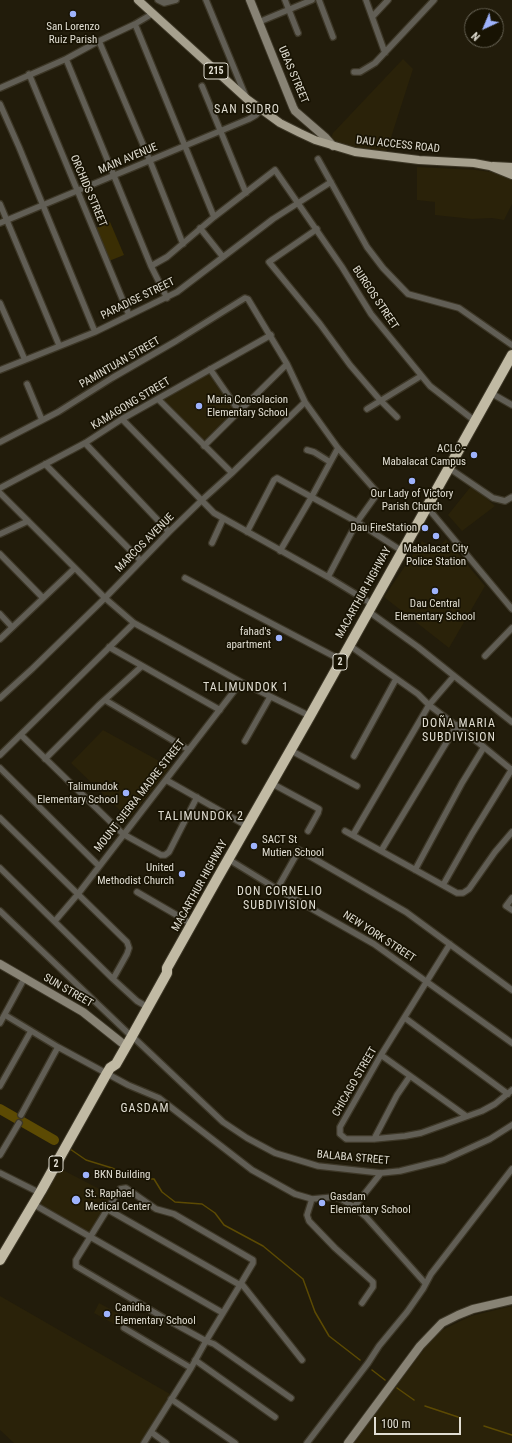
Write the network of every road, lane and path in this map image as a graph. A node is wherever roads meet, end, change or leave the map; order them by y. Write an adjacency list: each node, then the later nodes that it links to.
1 (138, 0): 13 (main road, DAU ACCESS ROAD / 215)
2 (158, 0): 3 (street)
3 (176, 0)
4 (206, 0): 26 (street)
5 (250, 0): 15 (street, UBAS STREET)
6 (285, 0): 12 (street)
7 (312, 0): 12 (street)
8 (319, 0): 18 (street)
9 (366, 0): 14 (street)
10 (388, 0): 14 (street)
11 (434, 0): 20 (street)
12 (289, 9): 15 (street); 17 (street)
13 (152, 14): 16 (street); 26 (main road, DAU ACCESS ROAD / 215)
14 (373, 16): 20 (street)
15 (259, 22): 31 (street, UBAS STREET)
16 (135, 24): 19 (street); 30 (street)
17 (298, 33)
18 (333, 37)
19 (99, 41): 21 (street); 33 (street)
20 (385, 52): 22 (street)
21 (66, 59): 23 (street); 37 (street)
22 (354, 72)
23 (29, 74): 25 (street); 39 (street, ORCHIDS STREET)
24 (202, 86): 29 (street)
25 (0, 88)
26 (247, 99): 28 (main road, DAU ACCESS ROAD / 215)
27 (0, 104): 43 (street)
28 (261, 109): 29 (street, MAIN AVENUE); 31 (main road, DAU ACCESS ROAD / 215)
29 (221, 130): 30 (street, MAIN AVENUE); 40 (street)
30 (185, 145): 33 (street, MAIN AVENUE); 44 (street)
31 (333, 146): 34 (main road, DAU ACCESS ROAD / 215)
32 (318, 159): 38 (street)
33 (150, 161): 37 (street, MAIN AVENUE); 49 (street)
34 (490, 166): 35 (main road, DAU ACCESS ROAD / 215); 36 (main road, DAU ACCESS ROAD / 215)
35 (512, 167)
36 (512, 175)
37 (114, 176): 39 (street, MAIN AVENUE); 51 (street)
38 (331, 182): 41 (street, PARADISE STREET); 58 (street)
39 (77, 190): 43 (street, MAIN AVENUE); 54 (street, ORCHIDS STREET)
40 (246, 193): 41 (street, BURGOS STREET); 44 (street)
41 (297, 203): 48 (street, BURGOS STREET); 50 (street, PARADISE STREET)
42 (0, 204): 45 (street)
43 (42, 206): 45 (street, MAIN AVENUE); 55 (street)
44 (214, 217): 47 (street)
45 (7, 221): 46 (street, MAIN AVENUE); 57 (street)
46 (0, 223)
47 (200, 228): 49 (street); 50 (street)
48 (317, 229): 64 (street, BURGOS STREET); 68 (street)
49 (183, 244): 51 (street)
50 (223, 257): 52 (street, PARADISE STREET)
51 (151, 266): 52 (street)
52 (166, 298): 54 (street, PARADISE STREET)
53 (0, 303): 60 (street)
54 (129, 315): 55 (street, PARADISE STREET)
55 (95, 332): 57 (street, PARADISE STREET)
56 (271, 335): 61 (street); 62 (street, KAMAGONG STREET); 75 (street, PAMINTUAN STREET)
57 (59, 345): 60 (street, PARADISE STREET)
58 (512, 345)
59 (512, 355): 66 (highway, MACARTHUR HIGHWAY / 2)
60 (25, 360): 63 (street, PARADISE STREET)
61 (287, 364): 69 (street); 72 (street)
62 (210, 369): 67 (street, KAMAGONG STREET); 72 (street)
63 (0, 370)
64 (421, 376): 68 (street); 76 (street, BURGOS STREET)
65 (27, 384): 75 (street)
66 (491, 392): 70 (street); 76 (highway, MACARTHUR HIGHWAY / 2)
67 (158, 399): 74 (street, KAMAGONG STREET); 79 (street)
68 (380, 400): 71 (street); 73 (street)
69 (305, 402): 80 (street); 85 (street, MARCOS AVENUE)
70 (512, 405)
71 (367, 409)
72 (239, 411): 79 (street)
73 (397, 417)
74 (122, 419): 78 (street, KAMAGONG STREET); 90 (street)
75 (42, 420): 77 (street, PAMINTUAN STREET)
76 (475, 421): 84 (highway, MACARTHUR HIGHWAY / 2)
77 (0, 442)
78 (85, 443): 83 (street, KAMAGONG STREET); 95 (street)
79 (204, 446): 85 (street)
80 (338, 448): 82 (street); 94 (street)
81 (307, 450): 82 (street)
82 (330, 462): 88 (street)
83 (45, 464): 86 (street, KAMAGONG STREET); 102 (street)
84 (449, 468): 89 (street); 91 (highway, MACARTHUR HIGHWAY / 2)
85 (232, 473): 90 (street, MARCOS AVENUE)
86 (0, 488)
87 (0, 492): 93 (street)
88 (311, 498): 94 (street); 96 (street); 99 (street)
89 (512, 498)
90 (202, 500): 92 (street); 95 (street, MARCOS AVENUE)
91 (427, 507): 100 (highway, MACARTHUR HIGHWAY / 2); 109 (street)
92 (223, 519): 96 (street); 98 (street)
93 (28, 521): 97 (street); 103 (street)
94 (357, 522): 100 (street); 104 (street)
95 (169, 532): 102 (street, MARCOS AVENUE)
96 (247, 532): 99 (street)
97 (0, 534)
98 (212, 543)
99 (280, 551): 104 (street)
100 (402, 551): 108 (highway, MACARTHUR HIGHWAY / 2)
101 (0, 554): 106 (street)
102 (141, 561): 107 (street, MARCOS AVENUE)
103 (75, 568): 106 (street); 107 (street)
104 (328, 577): 108 (street)
105 (185, 578): 118 (street)
106 (43, 598): 112 (street)
107 (105, 598): 111 (street); 124 (street, MARCOS AVENUE)
108 (370, 608): 115 (highway, MACARTHUR HIGHWAY / 2); 120 (street)
109 (512, 609)
110 (0, 614): 112 (street)
111 (134, 623): 116 (street); 122 (street)
112 (12, 626): 114 (street)
113 (512, 628): 117 (street)
114 (0, 639)
115 (349, 645): 118 (highway, MACARTHUR HIGHWAY / 2); 121 (street)
116 (109, 647): 119 (street); 131 (street)
117 (485, 656)
118 (341, 660): 128 (highway, MACARTHUR HIGHWAY / 2)
119 (142, 666): 125 (street); 127 (street)
120 (454, 676): 126 (street); 129 (street)
121 (396, 680): 126 (street); 137 (street)
122 (240, 682): 123 (street); 127 (street, MOUNT SIERRA MADRE STREET)
123 (270, 697): 128 (street); 132 (street)
124 (0, 698)
125 (104, 700): 134 (street); 138 (street)
126 (429, 705): 130 (street); 151 (street)
127 (220, 710): 134 (street, MOUNT SIERRA MADRE STREET)
128 (310, 716): 135 (highway, MACARTHUR HIGHWAY / 2)
129 (512, 722)
130 (457, 726): 133 (street); 152 (street)
131 (21, 735): 136 (street); 138 (street)
132 (245, 741)
133 (484, 747): 140 (street); 156 (street)
134 (189, 750): 141 (street, MOUNT SIERRA MADRE STREET)
135 (290, 750): 142 (highway, MACARTHUR HIGHWAY / 2); 143 (street)
136 (0, 755)
137 (354, 756)
138 (45, 759): 150 (street)
139 (0, 768): 154 (street)
140 (512, 770): 157 (street)
141 (166, 780): 144 (street); 150 (street, MOUNT SIERRA MADRE STREET)
142 (271, 783): 146 (highway, MACARTHUR HIGHWAY / 2); 148 (street)
143 (357, 786)
144 (197, 797): 146 (street); 150 (street)
145 (0, 818): 160 (street)
146 (247, 826): 153 (highway, MACARTHUR HIGHWAY / 2)
147 (345, 831): 151 (street)
148 (308, 832)
149 (512, 832): 157 (street)
150 (123, 834): 154 (street, MOUNT SIERRA MADRE STREET)
151 (353, 835): 152 (street)
152 (381, 851): 156 (street)
153 (228, 859): 158 (street, NEW YORK STREET); 165 (highway, MACARTHUR HIGHWAY / 2)
154 (99, 866): 160 (street, MOUNT SIERRA MADRE STREET)
155 (0, 868): 164 (street)
156 (415, 870): 157 (street)
157 (443, 885)
158 (277, 889): 166 (street); 171 (street, NEW YORK STREET)
159 (137, 892): 165 (street)
160 (78, 894): 164 (street, MOUNT SIERRA MADRE STREET); 170 (street)
161 (512, 898): 162 (street)
162 (512, 910)
163 (0, 911): 178 (street, BALABA STREET)
164 (55, 921): 170 (street)
165 (192, 924): 168 (highway, MACARTHUR HIGHWAY / 2)
166 (450, 944): 171 (street, CHICAGO STREET); 172 (street)
167 (0, 964): 169 (street, SUN STREET)
168 (167, 968): 173 (highway, MACARTHUR HIGHWAY / 2); 178 (highway, MACARTHUR HIGHWAY / 2)
169 (24, 979): 174 (street); 179 (street, SUN STREET)
170 (113, 979): 173 (street)
171 (427, 981): 175 (street, CHICAGO STREET); 180 (street, NEW YORK STREET)
172 (512, 990)
173 (144, 1005): 178 (highway, MACARTHUR HIGHWAY / 2)
174 (4, 1015): 176 (street); 177 (street)
175 (405, 1018): 182 (street, CHICAGO STREET); 186 (street)
176 (0, 1023)
177 (31, 1031): 181 (street); 185 (street)
178 (130, 1034): 179 (highway, MACARTHUR HIGHWAY / 2); 183 (highway, MACARTHUR HIGHWAY / 2); 194 (street, BALABA STREET)
179 (122, 1043): 183 (highway, MACARTHUR HIGHWAY / 2)
180 (512, 1043)
181 (58, 1047): 183 (street); 187 (street)
182 (381, 1055): 184 (street); 191 (street, CHICAGO STREET)
183 (109, 1070): 196 (highway, MACARTHUR HIGHWAY / 2); 197 (street)
184 (410, 1076): 188 (street); 191 (street)
185 (0, 1086)
186 (510, 1092): 188 (street, CHICAGO STREET)
187 (21, 1115)
188 (466, 1116): 191 (street, CHICAGO STREET)
189 (19, 1123): 192 (street)
190 (512, 1125): 194 (street, BALABA STREET)
191 (374, 1138)
192 (0, 1155)
193 (512, 1169): 203 (street)
194 (381, 1173): 199 (street)
195 (0, 1174): 196 (street)
196 (40, 1193): 198 (highway, MACARTHUR HIGHWAY / 2)
197 (312, 1199): 199 (street); 206 (street)
198 (34, 1204): 201 (street); 202 (highway, MACARTHUR HIGHWAY / 2)
199 (354, 1207): 203 (street)
200 (107, 1209): 201 (street); 204 (street); 204 (street)
201 (90, 1238): 207 (street); 209 (street)
202 (0, 1260)
203 (425, 1283): 220 (street)
204 (240, 1284): 207 (street); 211 (street)
205 (512, 1300): 221 (street)
206 (362, 1303)
207 (223, 1313): 209 (street)
208 (124, 1328): 212 (street)
209 (206, 1341): 210 (street); 213 (street)
210 (195, 1360): 212 (street); 215 (street)
211 (302, 1360)
212 (191, 1368): 214 (street)
213 (291, 1398)
214 (171, 1399): 216 (street); 219 (street)
215 (275, 1417)
216 (151, 1432): 217 (street); 218 (street)
217 (144, 1443)
218 (166, 1443)
219 (235, 1443)
220 (307, 1443)
221 (348, 1443)

